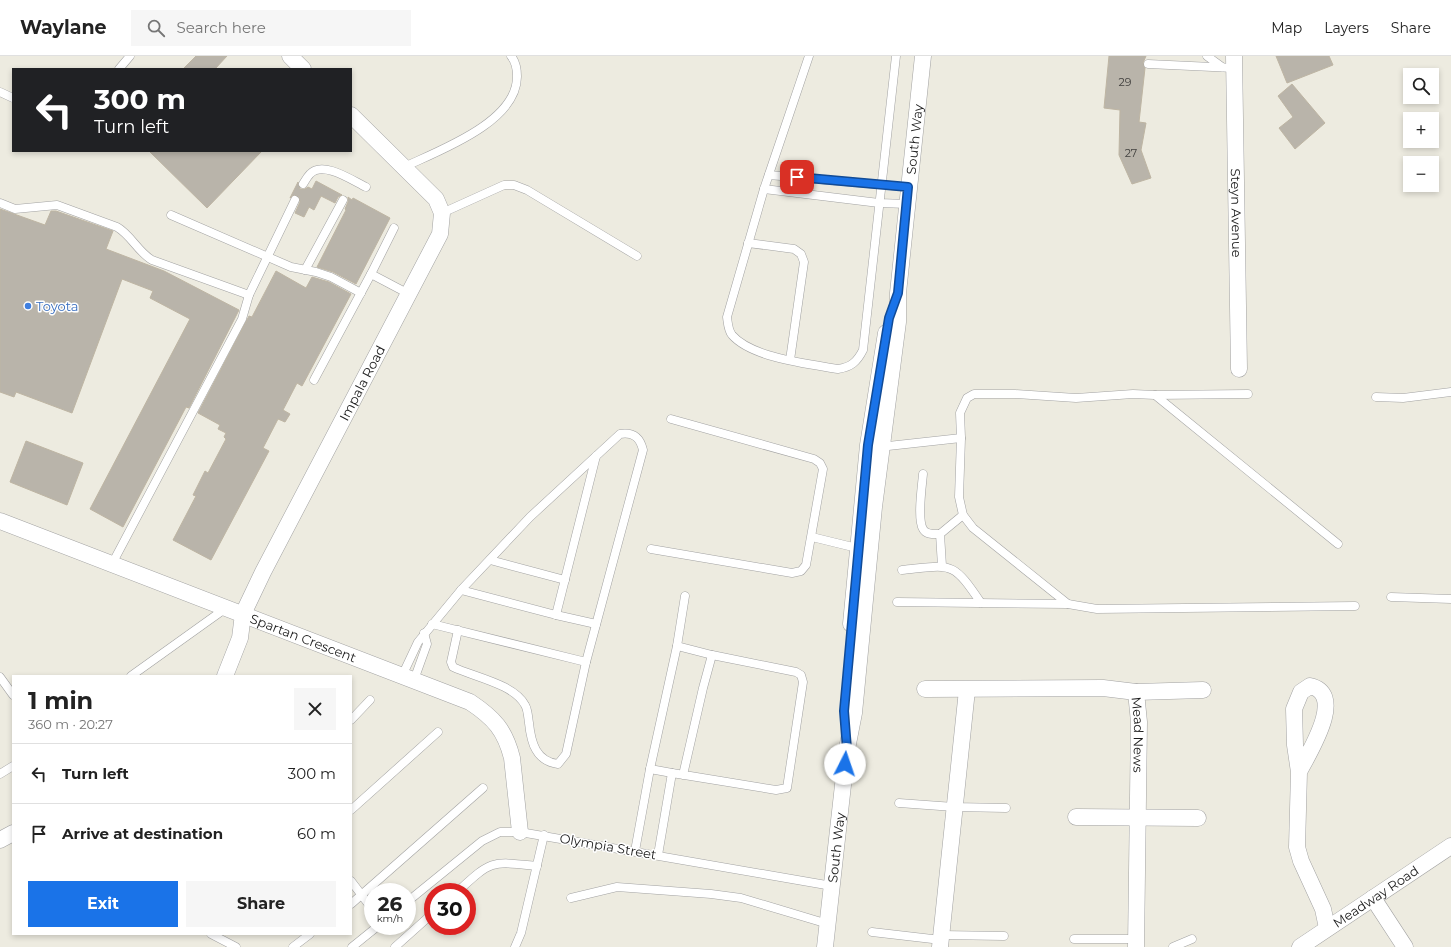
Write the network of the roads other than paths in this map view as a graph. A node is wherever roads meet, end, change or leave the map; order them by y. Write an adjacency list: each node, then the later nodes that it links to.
1 (130, 56): 10 (lane)
2 (290, 56): 11 (street)
3 (511, 56): 15 (lane)
4 (810, 56): 16 (lane)
5 (896, 56): 18 (lane)
6 (922, 56): 20 (street, South Way)
7 (1207, 56): 9 (lane)
8 (1148, 64): 9 (lane)
9 (1230, 64): 39 (street, Steyn Avenue)
10 (120, 68)
11 (302, 68)
12 (0, 92): 13 (lane)
13 (12, 98)
14 (352, 116): 15 (street)
15 (404, 167): 27 (street)
16 (769, 175): 18 (lane); 21 (lane)
17 (303, 184): 19 (lane)
18 (881, 184): 20 (lane); 24 (lane)
19 (366, 187)
20 (908, 187): 26 (street, South Way)
21 (764, 188): 24 (lane); 30 (lane)
22 (295, 200): 31 (lane)
23 (343, 200): 33 (lane)
24 (879, 202): 26 (lane); 38 (lane)
25 (0, 203): 37 (lane)
26 (907, 204): 47 (street, South Way)
27 (442, 213): 32 (lane); 36 (street, Impala Road)
28 (171, 215): 31 (lane)
29 (394, 228): 34 (lane)
30 (748, 243): 38 (lane); 38 (lane)
31 (267, 256): 33 (lane); 37 (lane)
32 (637, 256)
33 (305, 270): 35 (lane)
34 (371, 274): 35 (lane); 36 (lane)
35 (361, 293): 40 (lane)
36 (409, 294): 71 (street, Impala Road)
37 (248, 295): 58 (lane)
38 (790, 360)
39 (1239, 369)
40 (314, 380)
41 (1451, 392): 44 (lane)
42 (1248, 394): 43 (lane)
43 (1154, 395): 46 (lane); 54 (lane)
44 (1376, 397)
45 (671, 419): 53 (lane)
46 (960, 438): 47 (lane); 50 (lane)
47 (875, 446): 56 (street, South Way)
48 (596, 456): 57 (lane); 61 (lane); 74 (lane)
49 (923, 474): 52 (lane)
50 (963, 515): 52 (lane); 68 (lane)
51 (0, 522): 58 (street, Spartan Crescent)
52 (940, 534): 59 (lane)
53 (812, 537): 55 (lane); 56 (lane)
54 (1338, 544)
55 (652, 549)
56 (864, 550): 116 (street, South Way)
57 (490, 560): 61 (lane); 62 (lane)
58 (112, 564): 70 (street, Spartan Crescent)
59 (942, 566): 60 (lane); 67 (lane)
60 (902, 570)
61 (565, 580): 72 (lane)
62 (461, 590): 72 (lane); 73 (lane)
63 (685, 596): 77 (lane)
64 (1391, 597): 65 (lane)
65 (1451, 599)
66 (897, 602): 67 (lane)
67 (981, 603): 68 (lane)
68 (1068, 604): 69 (lane)
69 (1355, 606)
70 (227, 608): 71 (street, Spartan Crescent); 80 (lane)
71 (243, 614): 81 (street, Impala Road); 83 (street, Spartan Crescent)
72 (556, 615): 74 (lane)
73 (432, 624): 75 (lane); 76 (lane)
74 (596, 624): 79 (lane)
75 (458, 630): 79 (lane); 79 (lane)
76 (424, 633): 83 (lane); 83 (lane)
77 (677, 646): 78 (lane); 93 (lane)
78 (712, 655): 97 (lane); 97 (lane)
79 (586, 662)
80 (132, 675)
81 (225, 675)
82 (0, 677): 88 (lane)
83 (408, 678): 106 (street, Spartan Crescent)
84 (925, 689): 85 (street, Mead News)
85 (967, 690): 87 (street, Mead News); 100 (street)
86 (1203, 690): 87 (street)
87 (1136, 692): 104 (street, Mead News)
88 (12, 694)
89 (370, 700): 90 (lane)
90 (352, 719)
91 (438, 732): 102 (lane)
92 (12, 767): 96 (lane)
93 (650, 769): 95 (lane); 110 (lane)
94 (1299, 772): 125 (street)
95 (672, 773): 97 (lane); 112 (lane)
96 (0, 774)
97 (683, 775)
98 (483, 788): 118 (lane)
99 (899, 803): 100 (lane)
100 (954, 808): 101 (lane); 133 (street)
101 (1006, 808)
102 (352, 809)
103 (1076, 817): 104 (street)
104 (1138, 817): 105 (street); 134 (street, Mead News)
105 (1198, 818)
106 (520, 832): 108 (lane, Olympia Street); 117 (lane, Olympia Street)
107 (12, 834): 109 (street)
108 (544, 835): 110 (lane, Olympia Street); 113 (lane)
109 (0, 840)
110 (635, 851): 112 (lane, Olympia Street)
111 (1448, 854): 120 (street, Meadway Road)
112 (658, 855): 116 (lane, Olympia Street)
113 (537, 866): 115 (lane); 139 (lane)
114 (352, 882): 118 (lane)
115 (467, 883)
116 (832, 886): 124 (street, South Way)
117 (416, 895)
118 (362, 896): 121 (lane); 122 (lane)
119 (571, 898): 124 (lane)
120 (1373, 898): 125 (street, Meadway Road); 143 (street)
121 (364, 899)
122 (352, 903)
123 (424, 921): 138 (lane)
124 (828, 924): 140 (street, South Way)
125 (1327, 928): 142 (street, Meadway Road)
126 (872, 932): 133 (lane)
127 (213, 935): 135 (lane)
128 (309, 935): 136 (lane)
129 (367, 935): 137 (lane)
130 (1004, 936): 133 (lane)
131 (1074, 939): 134 (lane)
132 (1192, 939): 141 (lane)
133 (941, 940)
134 (1136, 943)
135 (236, 947)
136 (293, 947)
137 (352, 947)
138 (395, 947)
139 (515, 947)
140 (825, 947)
141 (1173, 947)
142 (1300, 947)
143 (1405, 947)

